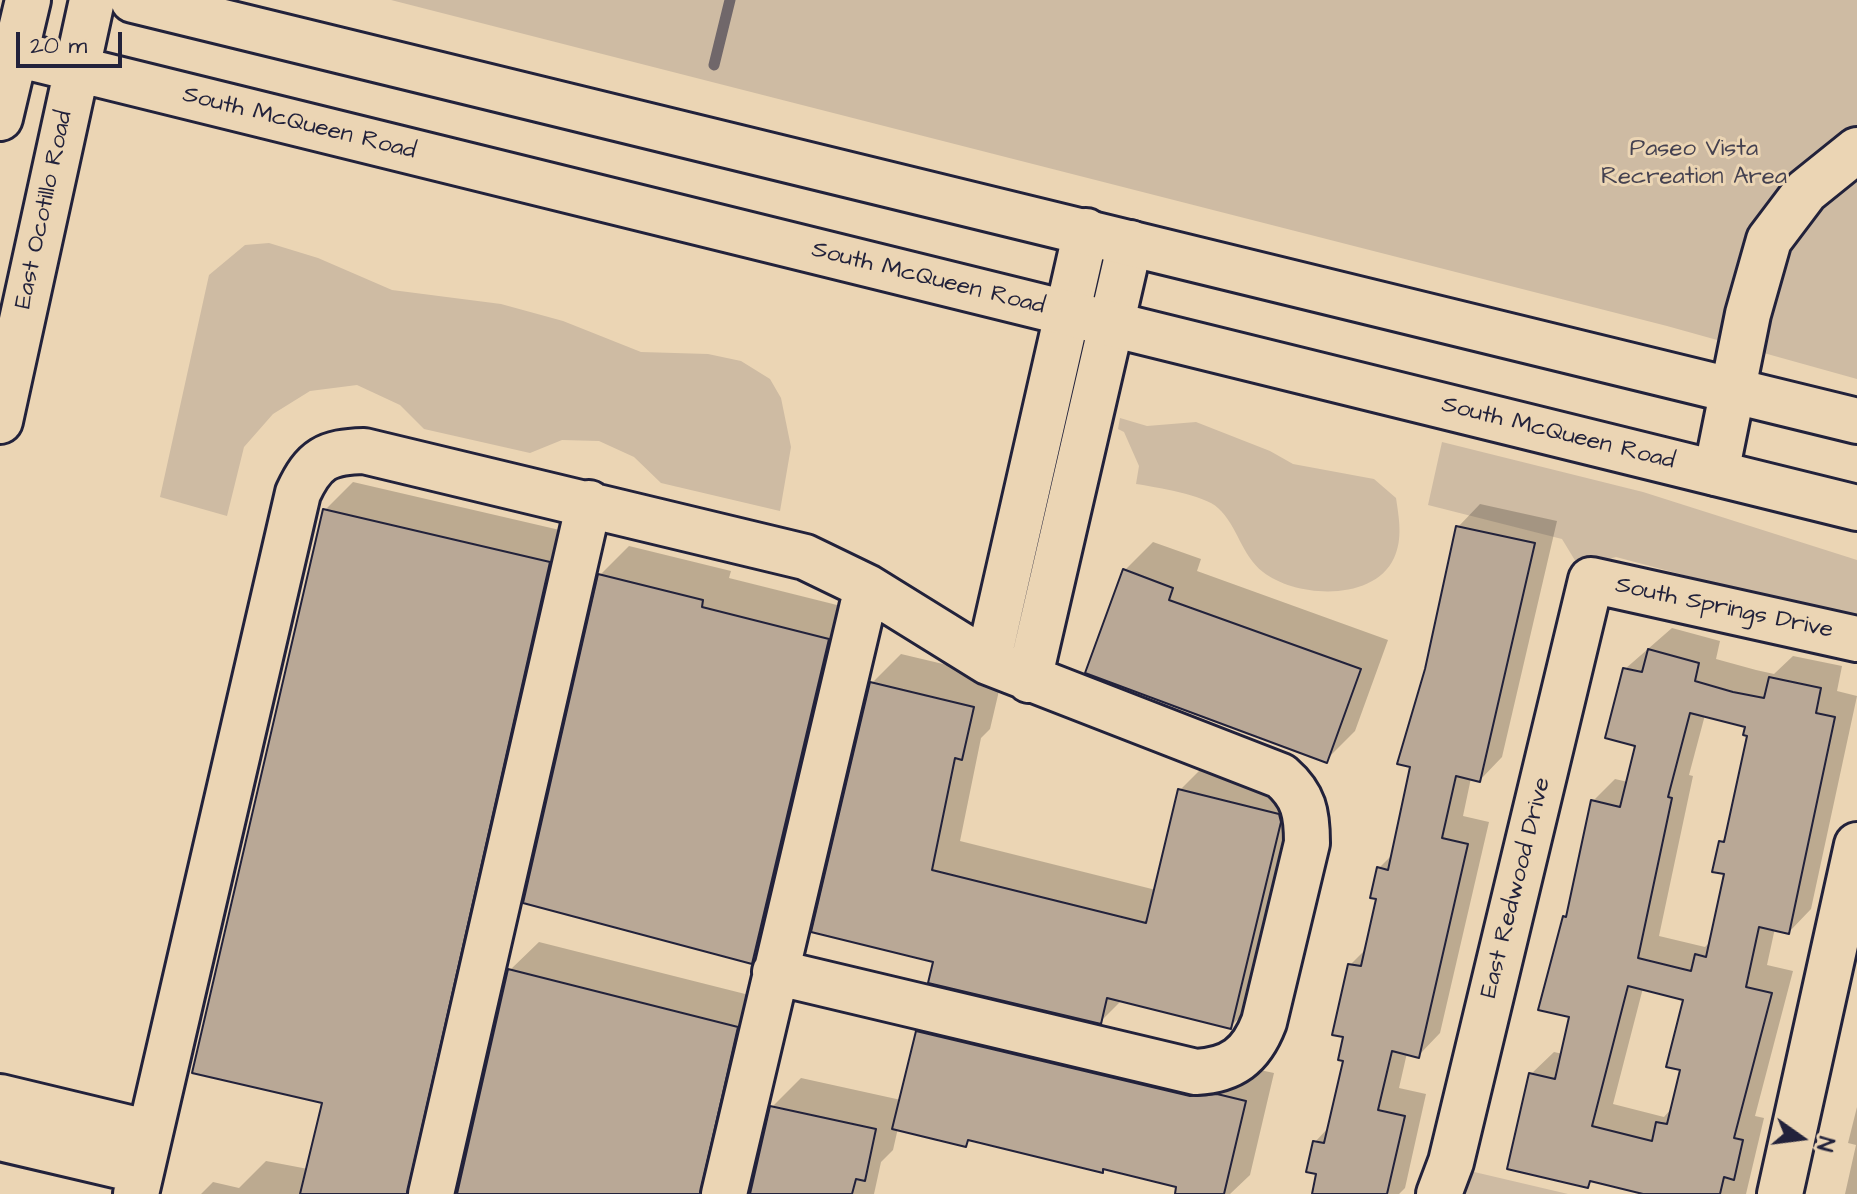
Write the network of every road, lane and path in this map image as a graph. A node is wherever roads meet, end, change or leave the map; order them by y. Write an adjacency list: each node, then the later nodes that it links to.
1 (28, 0): 4 (street)
2 (92, 0): 5 (street, East Ocotillo Road)
3 (133, 0): 8 (street)
4 (7, 52): 5 (street, South McQueen Road); 6 (street)
5 (76, 68): 10 (street, South McQueen Road); 13 (street, East Ocotillo Road)
6 (0, 118)
7 (1857, 150): 12 (street)
8 (1086, 231): 9 (street); 10 (street)
9 (1130, 243): 11 (street); 12 (street)
10 (1067, 313): 11 (street, South McQueen Road); 17 (street)
11 (1111, 325): 15 (street, South McQueen Road); 19 (street)
12 (1732, 390): 14 (street); 15 (street)
13 (0, 421)
14 (1857, 421)
15 (1716, 473): 18 (street, South McQueen Road)
16 (589, 503): 21 (street); 28 (street); 29 (street)
17 (1023, 507): 19 (street); 23 (street)
18 (1857, 508)
19 (1067, 518): 24 (street)
20 (1591, 580): 22 (street, South Springs Drive); 31 (street, East Redwood Drive)
21 (867, 587): 23 (street); 26 (street)
22 (1857, 639)
23 (988, 662): 24 (street)
24 (1029, 680): 26 (street)
25 (1857, 845): 32 (street)
26 (775, 972): 30 (street)
27 (6, 1119): 28 (street)
28 (142, 1166)
29 (431, 1194)
30 (724, 1194)
31 (1439, 1194)
32 (1780, 1194)

